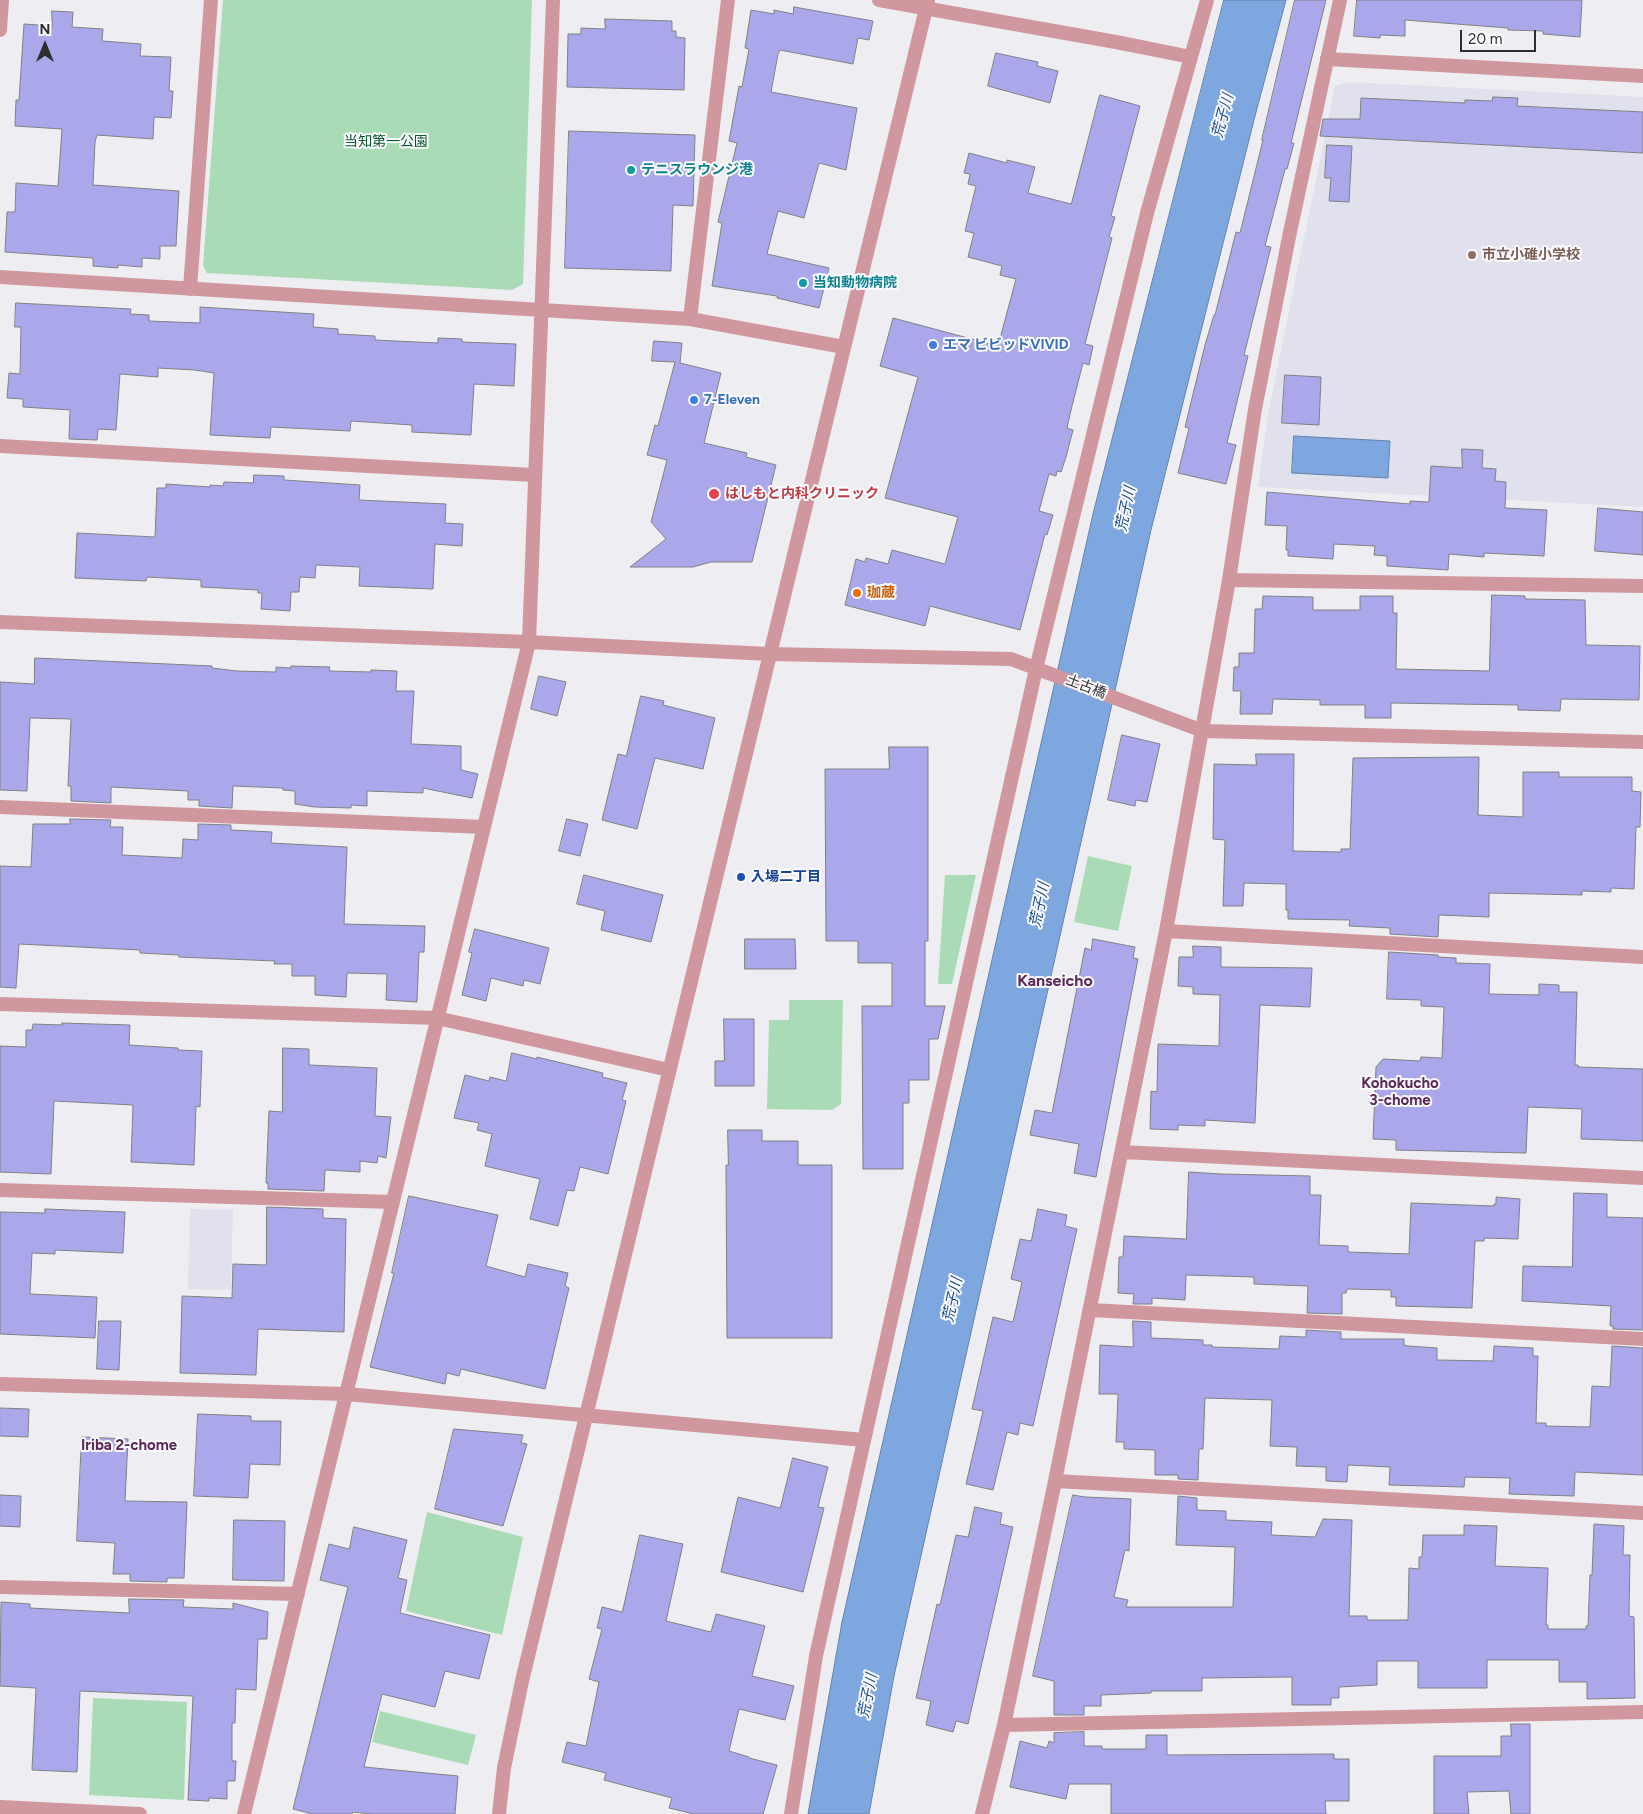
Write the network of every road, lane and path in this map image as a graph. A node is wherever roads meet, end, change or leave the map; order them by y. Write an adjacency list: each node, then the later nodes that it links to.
1 (2, 0): 9 (street)
2 (210, 0): 14 (street)
3 (553, 0): 15 (street)
4 (728, 0): 16 (street)
5 (879, 0): 8 (street)
6 (1207, 0): 10 (street)
7 (1340, 0): 11 (street)
8 (927, 5): 10 (street); 17 (street)
9 (0, 30)
10 (1191, 57): 25 (street)
11 (1327, 59): 12 (street); 20 (street)
12 (1643, 76)
13 (0, 278): 14 (street)
14 (190, 289): 15 (street)
15 (540, 310): 16 (street); 19 (street)
16 (690, 319): 17 (street)
17 (844, 347): 24 (street)
18 (0, 446): 19 (street)
19 (534, 475): 23 (street)
20 (1230, 580): 21 (street); 26 (street)
21 (1643, 586)
22 (0, 622): 23 (street, 土古橋)
23 (528, 642): 24 (street, 土古橋); 29 (street)
24 (770, 654): 25 (street, 土古橋); 34 (street)
25 (1043, 671): 26 (street, 土古橋); 44 (street)
26 (1204, 731): 27 (street, 土古橋); 30 (street)
27 (1643, 742)
28 (0, 808): 29 (street)
29 (484, 827): 33 (street)
30 (1166, 931): 31 (street); 35 (street)
31 (1643, 957)
32 (0, 1004): 33 (street)
33 (437, 1018): 34 (street); 38 (street)
34 (669, 1070): 43 (street)
35 (1122, 1152): 36 (street); 39 (street)
36 (1643, 1178)
37 (0, 1190): 38 (street)
38 (392, 1202): 42 (street)
39 (1090, 1310): 40 (street); 45 (street)
40 (1643, 1339)
41 (0, 1384): 42 (street)
42 (346, 1394): 43 (street); 48 (street)
43 (586, 1416): 44 (street); 54 (street)
44 (864, 1440): 55 (street)
45 (1055, 1481): 46 (street); 50 (street)
46 (1643, 1513)
47 (0, 1586): 48 (street)
48 (298, 1594): 53 (street)
49 (1643, 1712): 50 (street)
50 (1004, 1724): 56 (street)
51 (0, 1807): 52 (street)
52 (140, 1814)
53 (244, 1814)
54 (499, 1814)
55 (791, 1814)
56 (982, 1814)

